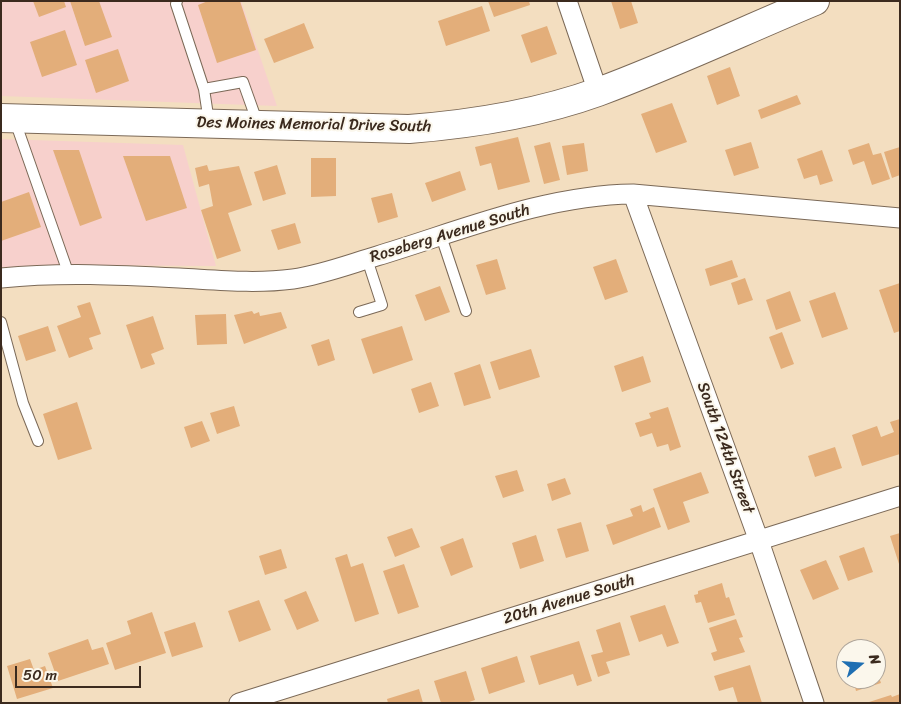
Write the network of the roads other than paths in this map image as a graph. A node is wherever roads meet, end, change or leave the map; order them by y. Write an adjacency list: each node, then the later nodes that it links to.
1 (177, 1): 4 (lane)
2 (567, 1): 5 (street)
3 (814, 1): 5 (main road, Des Moines Memorial Drive South)
4 (204, 88): 7 (lane); 8 (lane)
5 (598, 92): 8 (main road, Des Moines Memorial Drive South)
6 (8, 118): 7 (main road, Des Moines Memorial Drive South); 13 (lane)
7 (209, 124): 8 (main road, Des Moines Memorial Drive South)
8 (258, 125)
9 (633, 194): 10 (street, Roseberg Avenue South); 11 (street, Roseberg Avenue South); 20 (street, South 124th Street)
10 (900, 218)
11 (441, 236): 12 (street, Roseberg Avenue South); 15 (lane)
12 (367, 259): 13 (street, Roseberg Avenue South); 16 (lane)
13 (69, 274): 14 (street, Roseberg Avenue South)
14 (1, 278)
15 (466, 311)
16 (359, 312)
17 (1, 322): 18 (lane)
18 (38, 441)
19 (900, 496): 20 (street, 20th Avenue South)
20 (759, 541): 21 (street, 20th Avenue South); 23 (street, South 124th Street)
21 (281, 696): 22 (street, 20th Avenue South)
22 (238, 703)
23 (814, 703)

